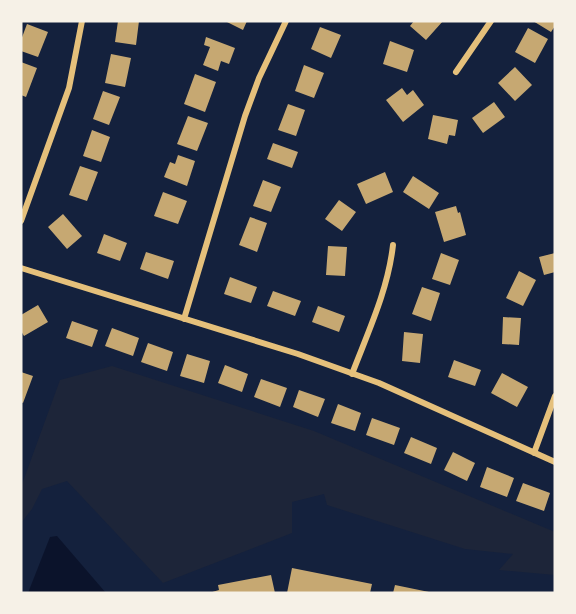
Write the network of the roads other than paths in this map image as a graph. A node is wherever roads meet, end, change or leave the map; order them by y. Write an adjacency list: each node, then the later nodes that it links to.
1 (82, 21): 5 (street)
2 (286, 21): 8 (street)
3 (491, 21): 4 (street)
4 (456, 72)
5 (21, 221)
6 (393, 245): 9 (street)
7 (21, 268): 8 (street)
8 (184, 319): 9 (street)
9 (352, 374): 11 (street)
10 (555, 396): 11 (street)
11 (534, 453): 12 (street)
12 (555, 462)

